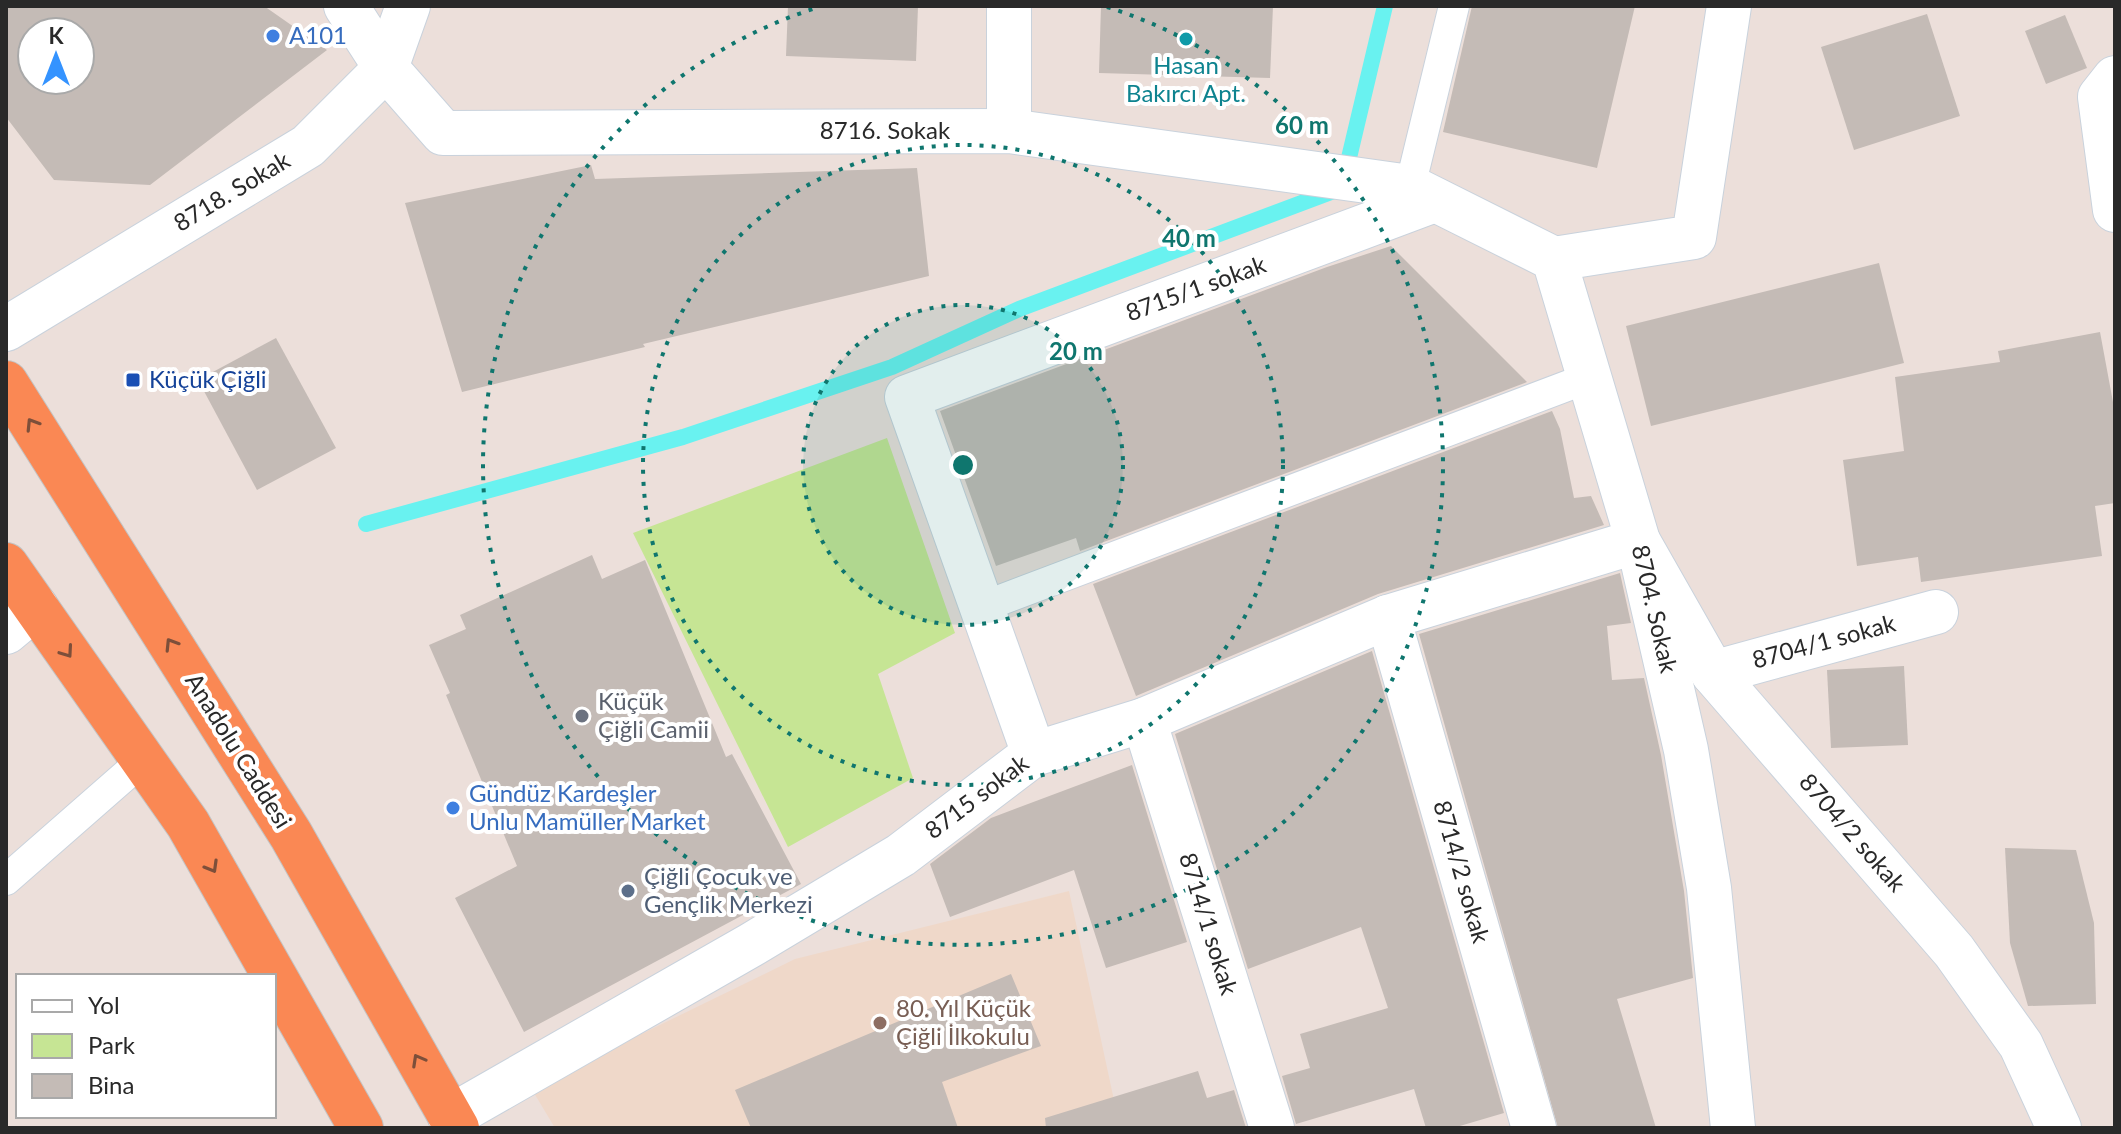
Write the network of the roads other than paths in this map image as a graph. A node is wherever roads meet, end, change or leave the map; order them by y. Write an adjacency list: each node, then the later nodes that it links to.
1 (346, 6): 6 (street, 8716. Sokak)
2 (408, 6): 6 (street, 8718. Sokak)
3 (1009, 6): 8 (street)
4 (1454, 6): 9 (lane)
5 (1729, 6): 11 (street)
6 (386, 68): 8 (street, 8716. Sokak); 12 (street, 8718. Sokak)
7 (2115, 78): 10 (street)
8 (1009, 131): 9 (street, 8716. Sokak)
9 (1422, 194): 11 (street); 17 (street, 8715/1 sokak)
10 (2115, 210)
11 (1554, 259): 13 (street, 8704. Sokak)
12 (6, 329)
13 (1588, 378): 15 (street, 8704. Sokak); 17 (lane)
14 (6, 383): 28 (highway, Anadolu Caddesi, one-way to 14)
15 (1638, 541): 19 (street, 8715 sokak); 21 (street, 8704/2 sokak); 32 (street, 8704. Sokak)
16 (6, 565): 20 (highway)
17 (982, 607): 23 (street, 8715/1 sokak)
18 (1936, 612): 21 (street, 8704/1 sokak)
19 (1388, 617): 22 (street, 8715 sokak); 31 (street, 8714/2 sokak)
20 (21, 619): 24 (highway, one-way to 24)
21 (1713, 673): 33 (street, 8704/2 sokak)
22 (1144, 720): 23 (street, 8715 sokak); 30 (street, 8714/1 sokak)
23 (1034, 754): 28 (street, 8715 sokak)
24 (143, 760): 25 (lane); 26 (highway, one-way to 26)
25 (6, 880)
26 (273, 974)
27 (276, 979): 29 (highway, one-way to 29)
28 (454, 1122)
29 (361, 1128)
30 (1272, 1128)
31 (1534, 1128)
32 (1733, 1128)
33 (2059, 1128)

